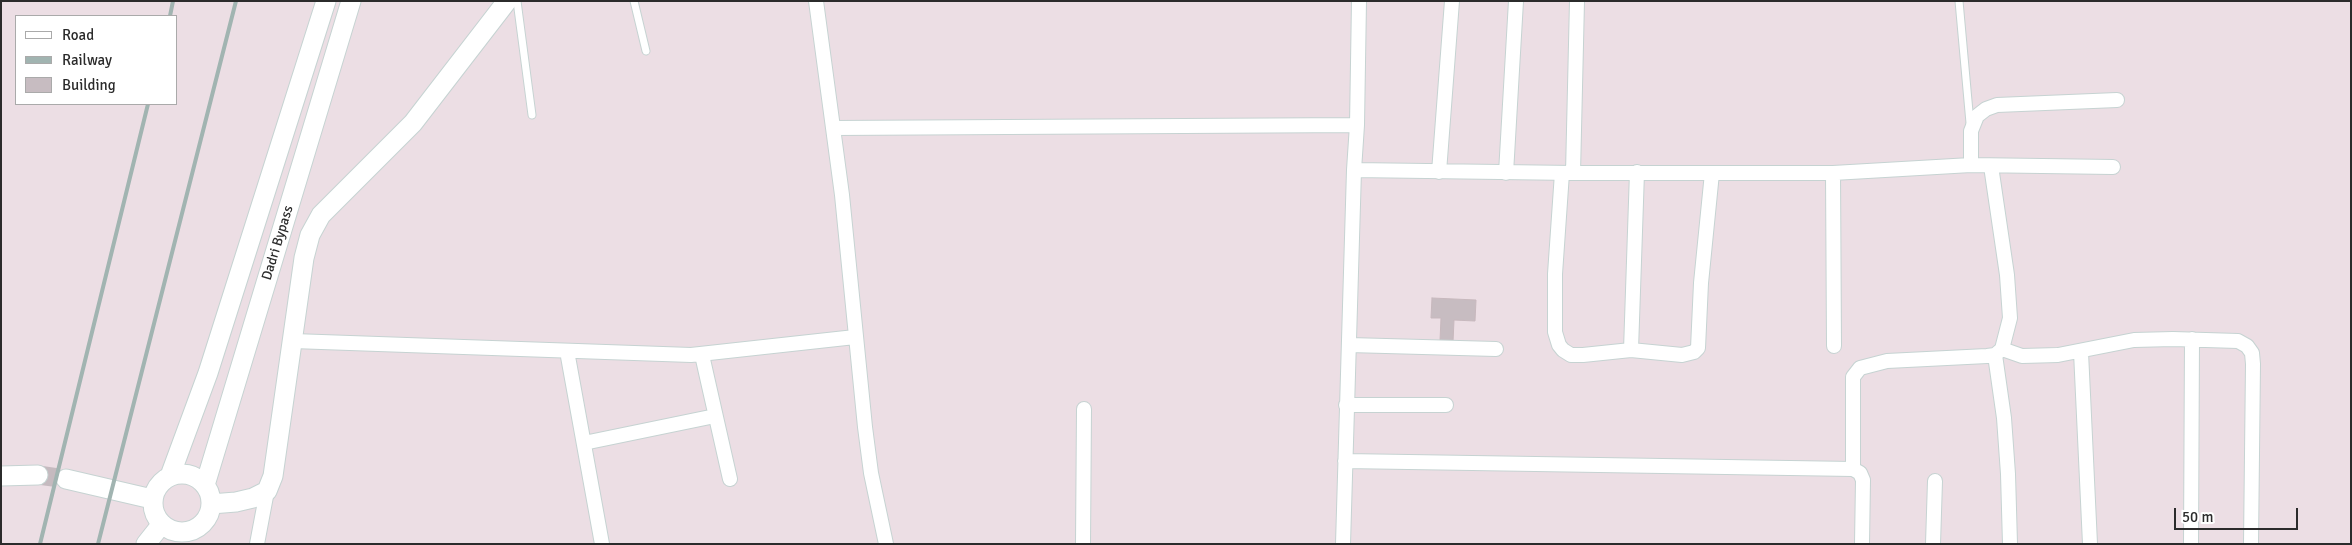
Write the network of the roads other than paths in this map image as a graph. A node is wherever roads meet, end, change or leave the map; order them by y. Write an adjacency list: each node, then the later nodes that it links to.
1 (326, 1): 48 (main road, Dadri Bypass)
2 (351, 1): 52 (main road, Dadri Bypass)
3 (507, 1): 30 (main road)
4 (517, 1): 14 (lane)
5 (634, 1): 12 (lane)
6 (816, 1): 16 (street)
7 (1359, 1): 15 (street)
8 (1452, 1): 22 (street)
9 (1516, 1): 23 (street)
10 (1577, 1): 25 (street)
11 (1959, 1): 17 (lane)
12 (646, 51)
13 (2117, 100): 17 (street)
14 (532, 115)
15 (1357, 125): 16 (street); 21 (street)
16 (833, 128): 28 (street)
17 (1971, 131): 18 (street)
18 (1970, 166): 19 (street); 27 (street)
19 (1991, 166): 20 (street); 36 (street)
20 (2113, 167)
21 (1354, 170): 22 (street); 31 (street)
22 (1439, 172): 23 (street)
23 (1506, 172): 25 (street)
24 (1636, 172): 25 (street); 26 (street); 34 (street)
25 (1568, 173): 34 (street)
26 (1712, 173): 27 (street); 34 (street)
27 (1833, 173): 32 (street)
28 (855, 337): 38 (street); 60 (street)
29 (2192, 339): 37 (street); 67 (street); 68 (street)
30 (293, 341): 35 (street); 53 (main road)
31 (1349, 345): 33 (street); 39 (street)
32 (1834, 346)
33 (1496, 349)
34 (1630, 350)
35 (567, 351): 38 (street); 43 (street)
36 (1999, 352): 37 (street); 45 (street); 65 (street)
37 (2080, 352): 66 (street)
38 (702, 355): 42 (street)
39 (1346, 404): 40 (street); 44 (street)
40 (1446, 405)
41 (1084, 409): 61 (street)
42 (715, 416): 43 (street); 50 (street)
43 (584, 443): 59 (street)
44 (1345, 461): 45 (street); 62 (street)
45 (1853, 469): 63 (street)
46 (38, 475): 47 (main road)
47 (1, 476)
48 (170, 476): 52 (main road); 54 (main road, Dadri Bypass)
49 (66, 478): 54 (main road)
50 (730, 479)
51 (1935, 482): 64 (street)
52 (205, 486): 55 (main road)
53 (267, 490): 55 (main road); 58 (street)
54 (152, 498): 56 (main road)
55 (211, 504): 56 (main road)
56 (161, 525): 57 (main road)
57 (146, 544)
58 (257, 544)
59 (602, 544)
60 (886, 544)
61 (1083, 544)
62 (1343, 544)
63 (1862, 544)
64 (1933, 544)
65 (2010, 544)
66 (2090, 544)
67 (2191, 544)
68 (2251, 544)

